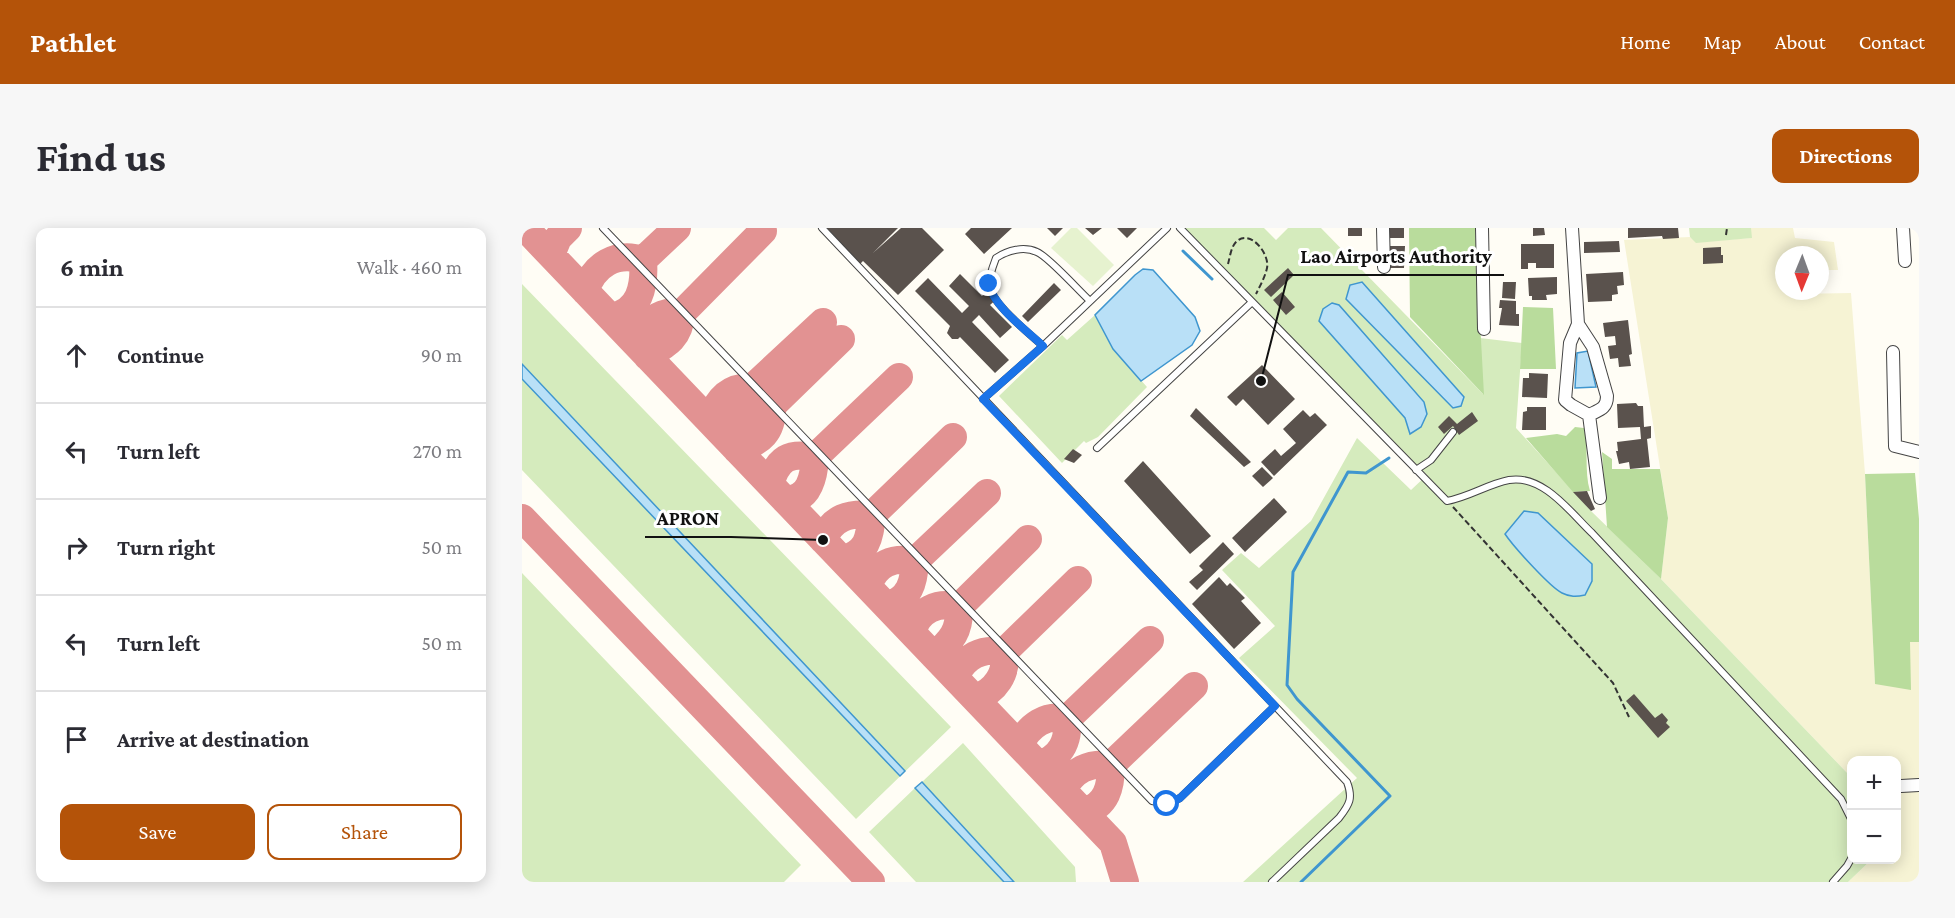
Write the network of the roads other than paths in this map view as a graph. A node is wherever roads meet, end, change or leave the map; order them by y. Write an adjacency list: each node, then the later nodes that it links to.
1 (603, 228): 24 (lane)
2 (822, 228): 17 (lane)
3 (1167, 228): 11 (lane)
4 (1180, 228): 12 (lane)
5 (1383, 228): 10 (street)
6 (1482, 228): 14 (street)
7 (1572, 228): 13 (street)
8 (1903, 228): 9 (street)
9 (1905, 261)
10 (1384, 267)
11 (1089, 301): 15 (lane); 15 (lane)
12 (1252, 302): 20 (lane); 22 (lane)
13 (1578, 324): 18 (street); 18 (street)
14 (1484, 329)
15 (1043, 346): 17 (lane)
16 (1893, 352): 21 (street)
17 (983, 399): 24 (lane)
18 (1589, 415): 23 (street)
19 (1453, 432): 22 (lane)
20 (1097, 448)
21 (1919, 453)
22 (1416, 470): 27 (lane)
23 (1600, 498)
24 (1275, 706): 29 (lane)
25 (1919, 785): 26 (street)
26 (1901, 786)
27 (1847, 812)
28 (1848, 864): 30 (lane)
29 (1272, 882)
30 (1833, 882)

